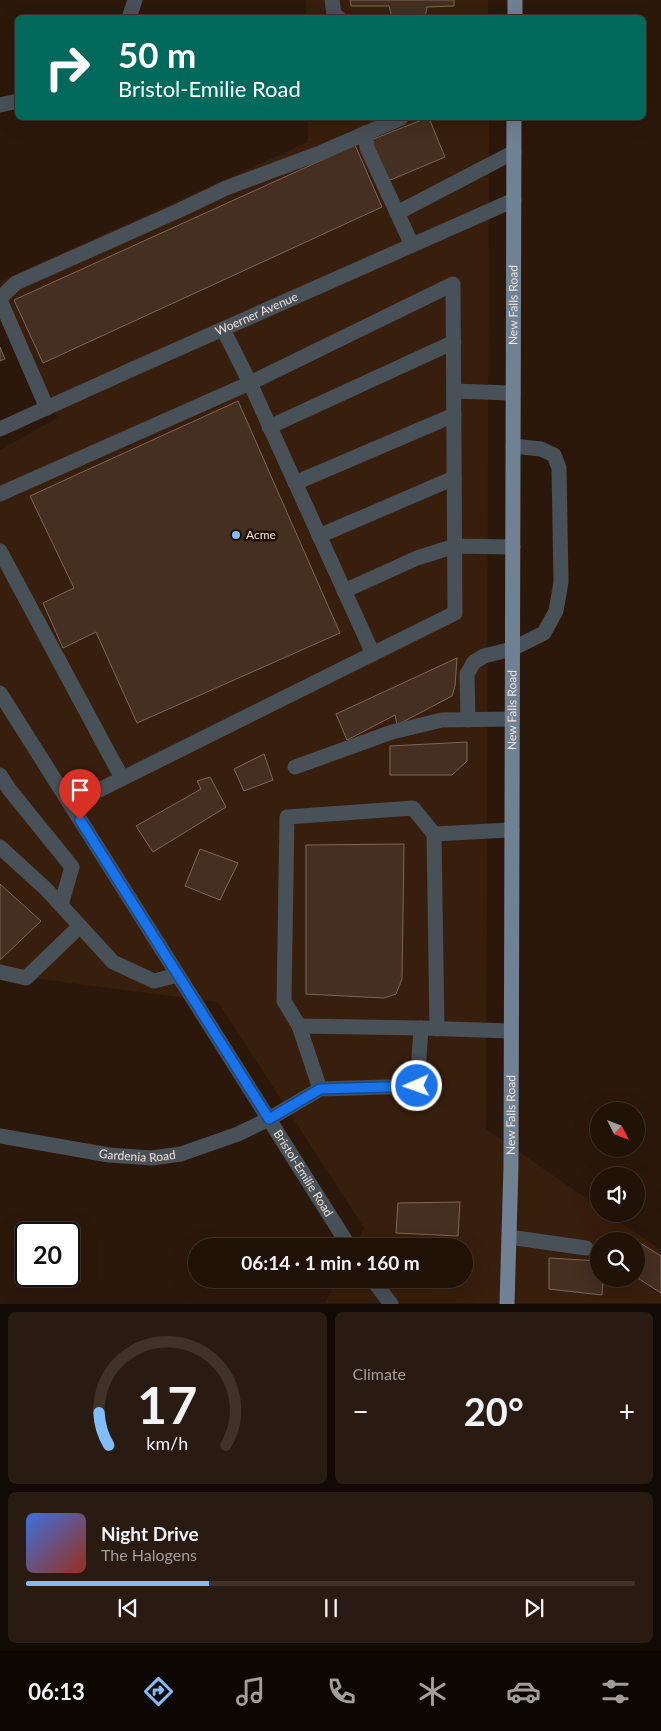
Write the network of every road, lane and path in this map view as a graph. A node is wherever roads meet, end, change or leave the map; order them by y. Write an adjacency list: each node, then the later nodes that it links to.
1 (134, 0): 4 (street)
2 (332, 0): 5 (street)
3 (515, 0): 6 (main road)
4 (130, 15)
5 (335, 15)
6 (515, 15)
7 (15, 102): 8 (street)
8 (0, 105)
9 (396, 120): 11 (street)
10 (514, 120): 12 (main road, New Falls Road)
11 (365, 133): 14 (street); 16 (street)
12 (514, 152): 13 (main road, New Falls Road); 14 (street)
13 (514, 200): 15 (street, Woerner Avenue); 21 (main road, New Falls Road)
14 (397, 213): 15 (street)
15 (412, 245): 17 (street, Woerner Avenue)
16 (0, 299): 22 (street)
17 (223, 329): 19 (street); 22 (street, Woerner Avenue)
18 (454, 342): 19 (street); 20 (street); 24 (street)
19 (250, 383): 24 (street); 29 (street)
20 (454, 391): 21 (street); 23 (street)
21 (513, 393): 26 (main road, New Falls Road)
22 (47, 408): 25 (street, Woerner Avenue)
23 (454, 415): 27 (street); 28 (street)
24 (269, 427): 28 (street)
25 (0, 429)
26 (513, 446): 32 (main road, New Falls Road); 35 (street)
27 (454, 478): 30 (street); 31 (street)
28 (295, 483): 30 (street)
29 (0, 494)
30 (319, 536): 34 (street)
31 (455, 546): 32 (street); 34 (street); 36 (street)
32 (513, 548): 35 (main road, New Falls Road)
33 (0, 551): 42 (street)
34 (344, 591): 36 (street)
35 (512, 649): 38 (main road, New Falls Road); 39 (street)
36 (373, 654): 42 (street)
37 (0, 692): 43 (street, Bristol-Emilie Road)
38 (512, 719): 39 (street); 44 (main road, New Falls Road)
39 (468, 720): 40 (street)
40 (295, 767)
41 (0, 775): 47 (street)
42 (122, 778): 43 (street)
43 (70, 804): 50 (street, Bristol-Emilie Road)
44 (512, 830): 45 (street); 54 (main road, New Falls Road)
45 (434, 834): 51 (street); 53 (street)
46 (0, 847): 47 (street)
47 (60, 905): 48 (street)
48 (80, 926): 49 (street); 50 (street)
49 (0, 972)
50 (178, 975): 56 (street, Bristol-Emilie Road)
51 (300, 1026): 52 (street); 55 (street)
52 (421, 1028): 53 (street); 55 (street)
53 (437, 1029): 54 (street)
54 (511, 1031): 59 (main road, New Falls Road)
55 (320, 1089): 56 (street, Gardenia Road)
56 (269, 1119): 57 (street, Gardenia Road); 58 (street, Bristol-Emilie Road)
57 (0, 1136)
58 (345, 1238)
59 (509, 1238): 60 (street); 63 (main road, New Falls Road)
60 (586, 1248)
61 (379, 1288): 62 (street)
62 (391, 1304)
63 (507, 1304)

